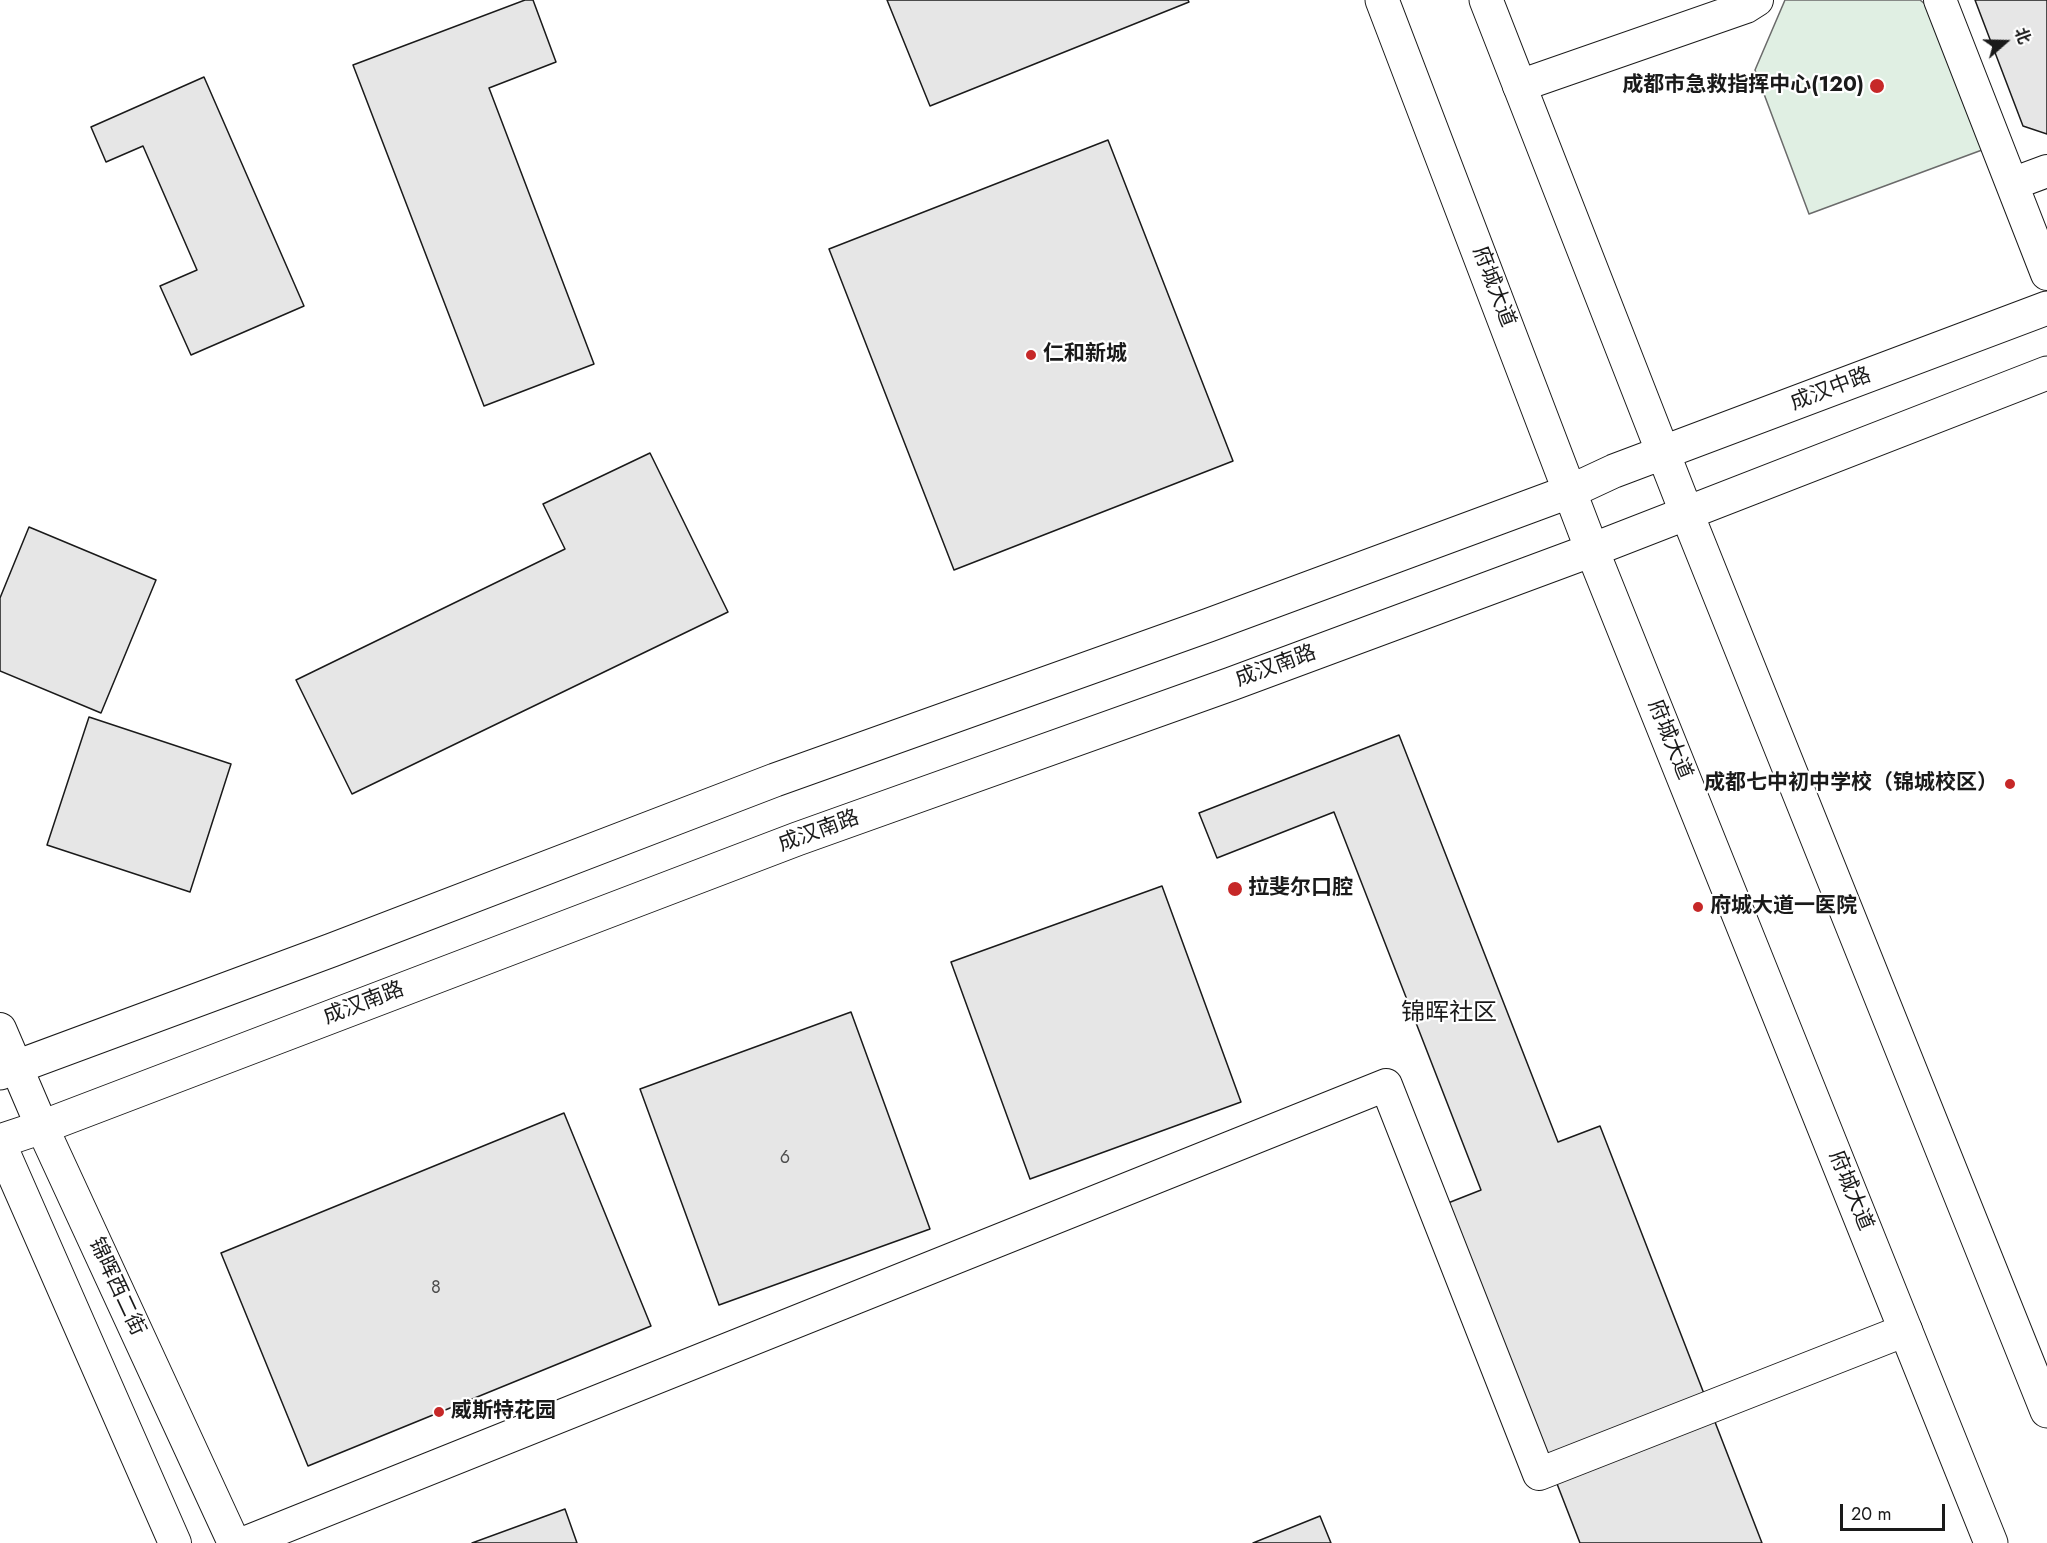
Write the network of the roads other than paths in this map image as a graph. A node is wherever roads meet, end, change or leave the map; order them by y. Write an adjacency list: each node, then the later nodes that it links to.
1 (1382, 0): 12 (main road, 府城大道)
2 (1486, 0): 5 (main road)
3 (1757, 0): 5 (street)
4 (1940, 0): 7 (street)
5 (1519, 86): 11 (main road)
6 (2047, 171): 7 (street)
7 (2012, 184): 8 (street)
8 (2047, 274)
9 (2047, 308): 11 (main road, 成汉中路)
10 (2047, 373): 13 (main road)
11 (1663, 453): 12 (main road, 成汉中路); 13 (main road)
12 (1571, 491): 14 (main road, 府城大道); 16 (main road)
13 (1687, 514): 14 (main road, 成汉南路); 20 (main road)
14 (1592, 550): 17 (main road, 成汉南路); 19 (main road, 府城大道)
15 (0, 1029): 16 (street, 锦晖西二街)
16 (8, 1070): 17 (street, 锦晖西二街)
17 (42, 1127): 18 (main road, 成汉南路); 22 (street, 锦晖西二街)
18 (0, 1142): 21 (street)
19 (1906, 1330): 23 (street); 24 (main road, 府城大道)
20 (2047, 1411)
21 (175, 1543)
22 (234, 1543)
23 (244, 1543)
24 (1991, 1543)

